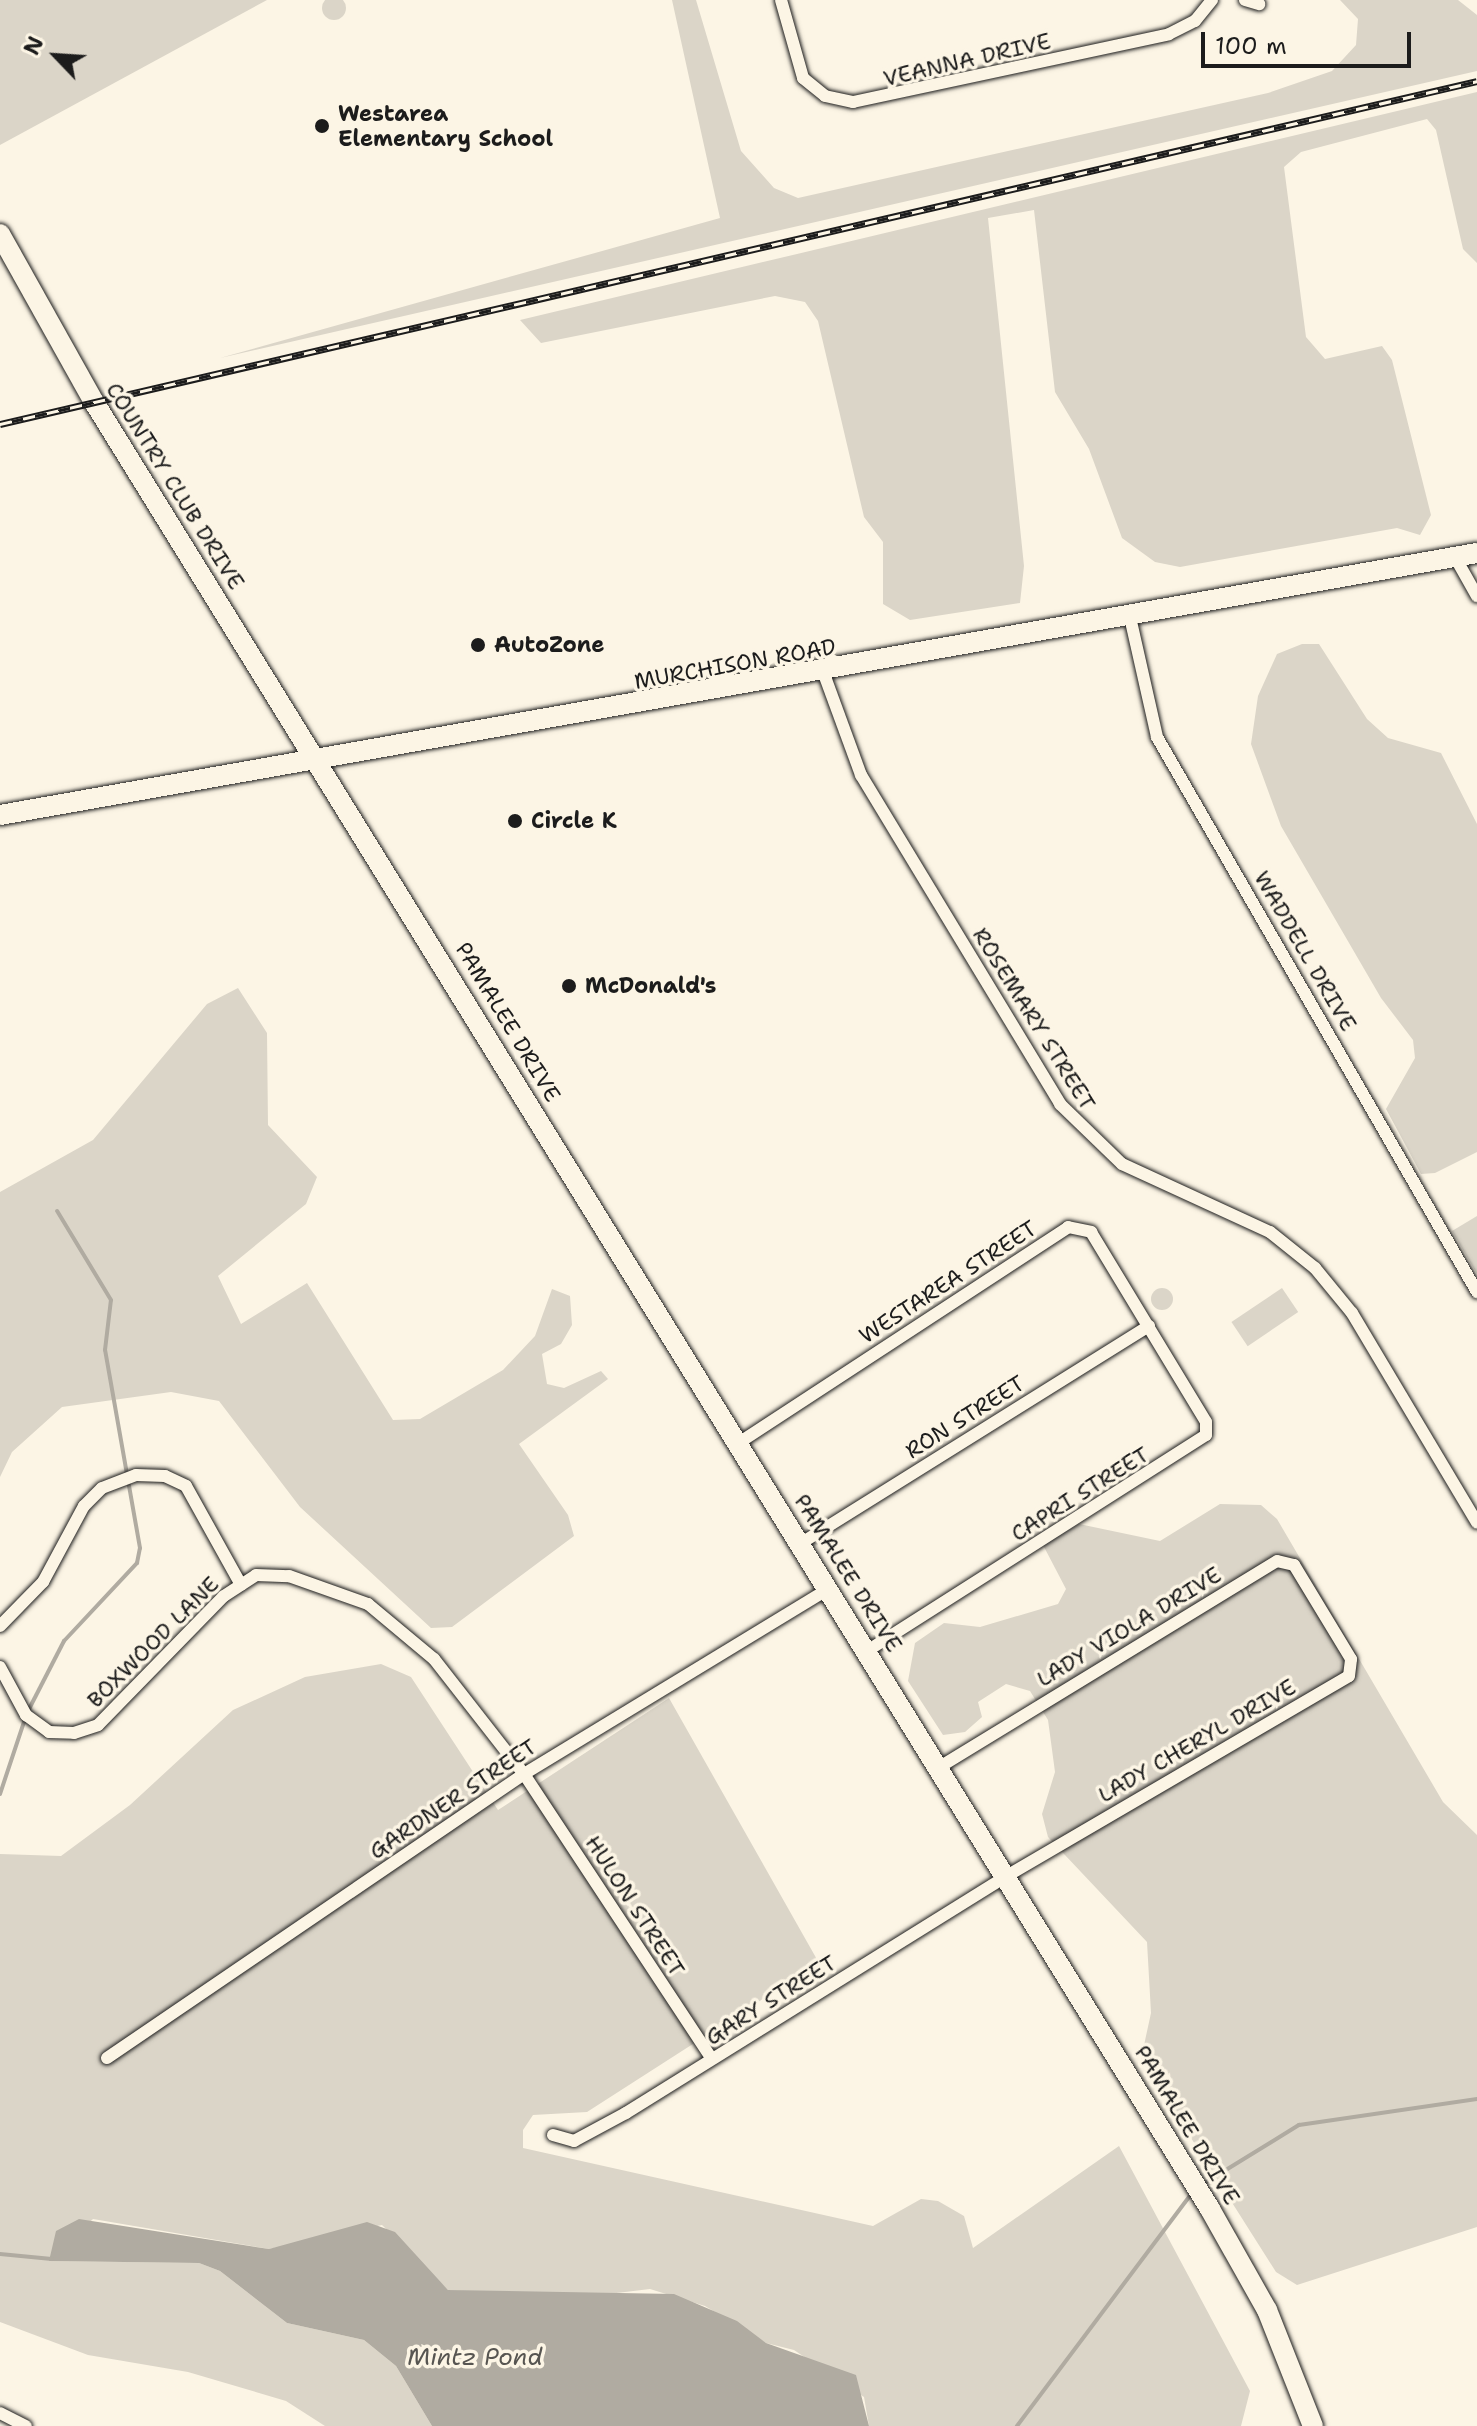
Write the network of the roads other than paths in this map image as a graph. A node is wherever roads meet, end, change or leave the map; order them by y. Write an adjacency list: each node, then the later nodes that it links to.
1 (781, 0): 2 (street, VEANNA DRIVE)
2 (1212, 0)
3 (1245, 0): 4 (street)
4 (1259, 4)
5 (0, 234): 11 (main road, COUNTRY CLUB DRIVE)
6 (1477, 553): 7 (main road, MURCHISON ROAD)
7 (1455, 557): 8 (street); 9 (main road, MURCHISON ROAD)
8 (1477, 596)
9 (1130, 617): 10 (main road, MURCHISON ROAD); 13 (street, WADDELL DRIVE)
10 (824, 674): 11 (main road, MURCHISON ROAD); 16 (street, ROSEMARY STREET)
11 (315, 759): 12 (main road, MURCHISON ROAD); 15 (main road, PAMALEE DRIVE)
12 (0, 815)
13 (1477, 1292)
14 (1149, 1326): 15 (street, WESTAREA STREET); 17 (street, RON STREET); 22 (street, CAPRI STREET)
15 (737, 1444): 17 (main road, PAMALEE DRIVE)
16 (1477, 1523)
17 (803, 1542): 19 (main road, PAMALEE DRIVE)
18 (241, 1585): 21 (street); 23 (street, BOXWOOD LANE); 25 (street, BOXWOOD LANE)
19 (830, 1588): 22 (main road, PAMALEE DRIVE); 25 (street, GARDNER STREET)
20 (1326, 1611): 24 (street, LADY VIOLA DRIVE); 26 (street, LADY CHERYL DRIVE)
21 (0, 1626)
22 (868, 1650): 24 (main road, PAMALEE DRIVE)
23 (0, 1667)
24 (939, 1767): 26 (main road, PAMALEE DRIVE)
25 (524, 1774): 27 (street, GARDNER STREET); 28 (street, HULON STREET)
26 (1005, 1877): 28 (street, GARY STREET); 32 (main road, PAMALEE DRIVE)
27 (107, 2058)
28 (712, 2059): 29 (street, GARY STREET)
29 (553, 2135)
30 (0, 2413): 31 (street)
31 (26, 2426)
32 (1313, 2426)

